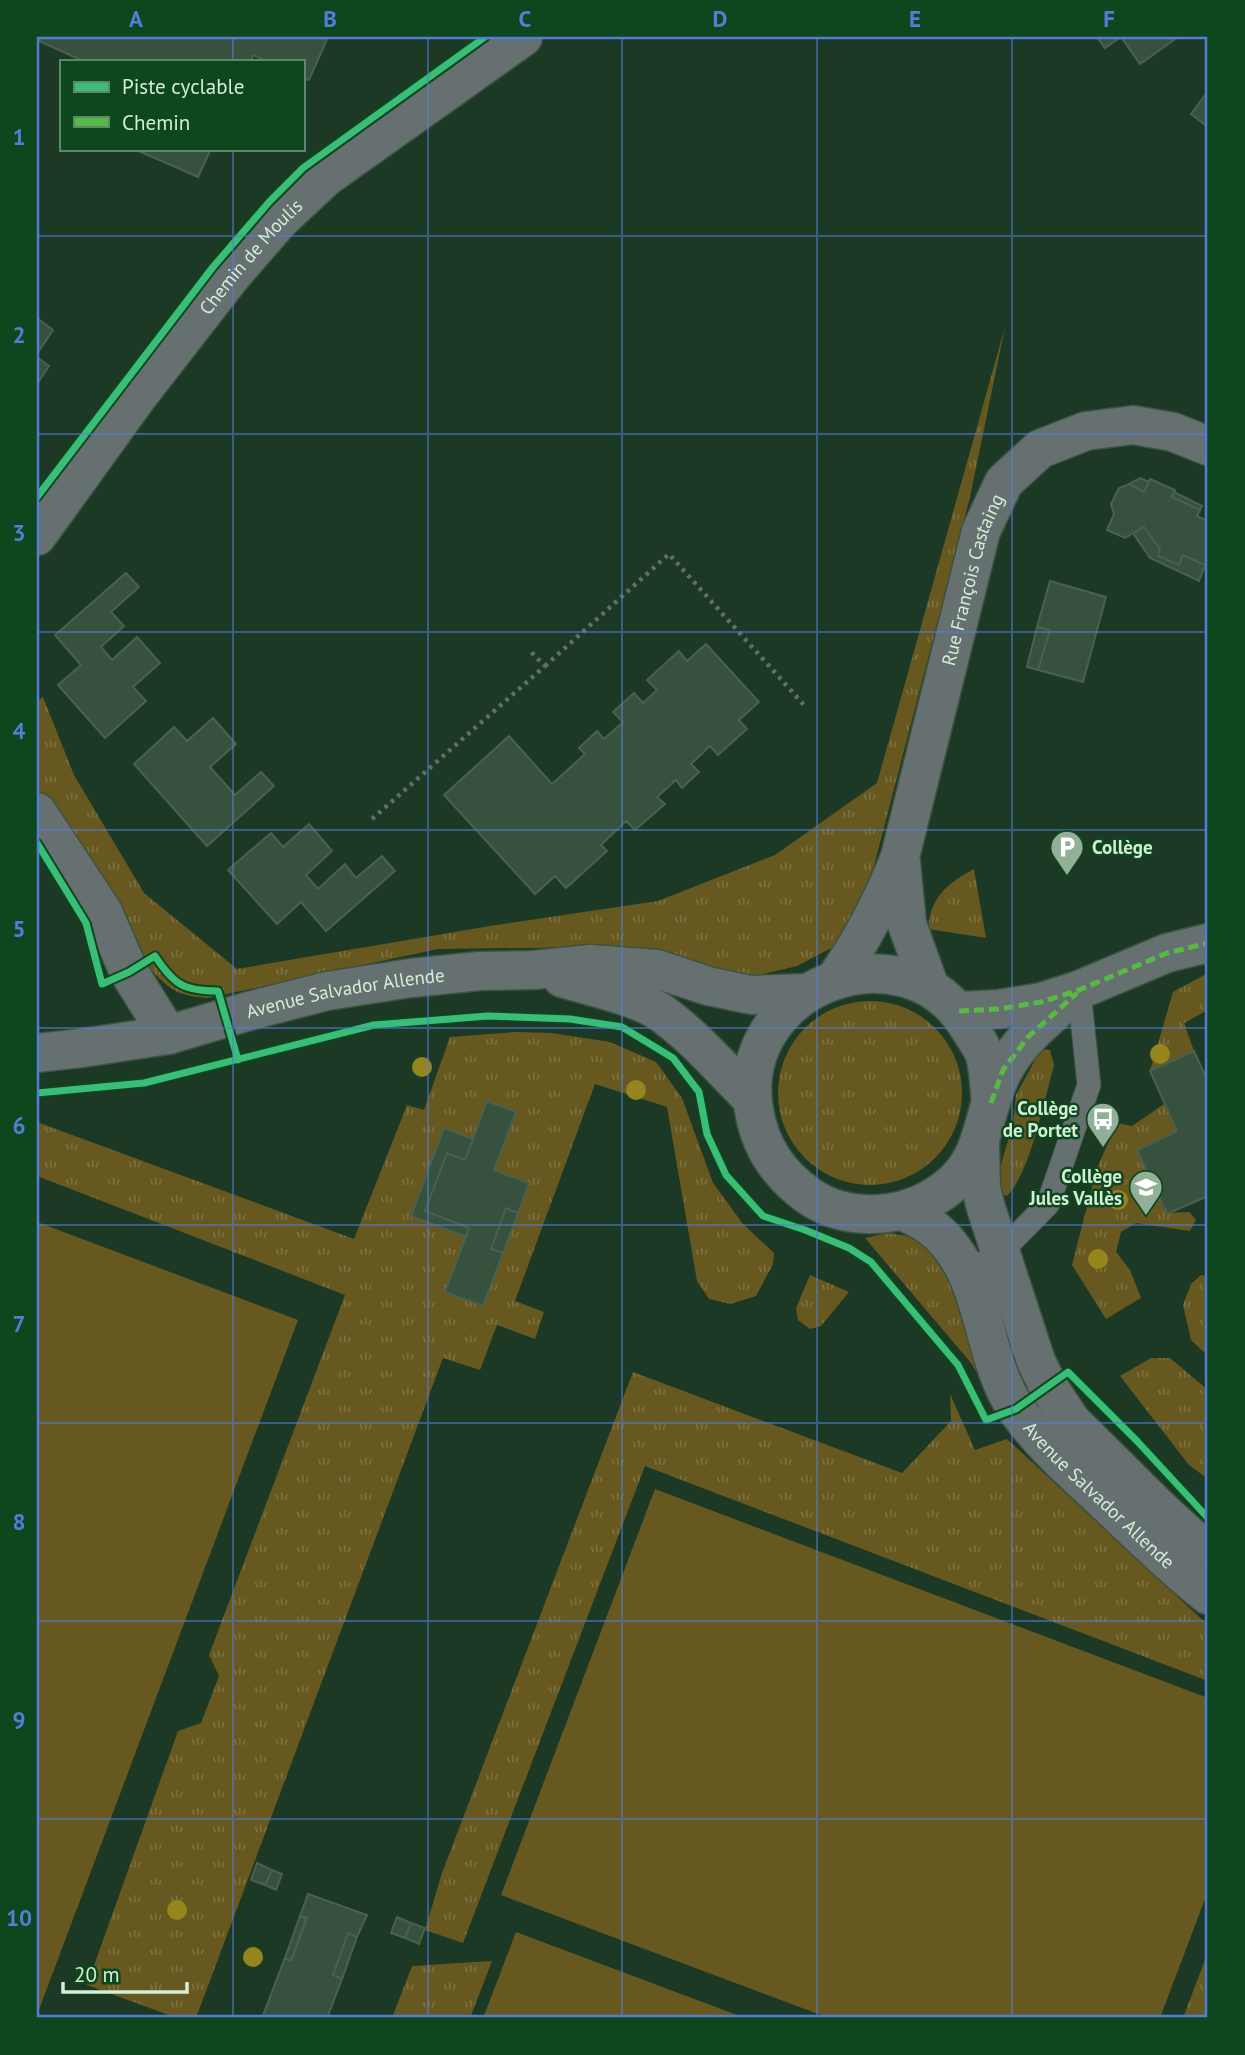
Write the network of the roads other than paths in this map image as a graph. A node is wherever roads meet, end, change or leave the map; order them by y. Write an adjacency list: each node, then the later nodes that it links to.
1 (523, 37): 3 (street, Chemin de Moulis)
2 (1208, 446): 5 (street, Rue François Castaing)
3 (37, 536)
4 (37, 812): 12 (street)
5 (900, 857): 8 (street, Rue François Castaing); 9 (street, Rue François Castaing)
6 (1208, 943): 10 (street)
7 (534, 970): 8 (street, Avenue Salvador Allende); 12 (street, Avenue Salvador Allende); 14 (street, Avenue Salvador Allende)
8 (821, 985): 9 (street); 14 (street)
9 (930, 988): 11 (street)
10 (1079, 990): 11 (street); 15 (street); 18 (lane)
11 (959, 1011): 15 (street)
12 (168, 1035): 13 (street, Avenue Salvador Allende)
13 (37, 1052)
14 (751, 1098): 17 (street)
15 (991, 1103): 16 (street)
16 (980, 1145): 17 (street); 18 (street, Avenue Salvador Allende)
17 (902, 1210): 19 (street, Avenue Salvador Allende)
18 (1001, 1252): 19 (lane); 20 (street, Avenue Salvador Allende)
19 (968, 1272): 21 (street, Avenue Salvador Allende)
20 (1208, 1553)
21 (1208, 1595)

